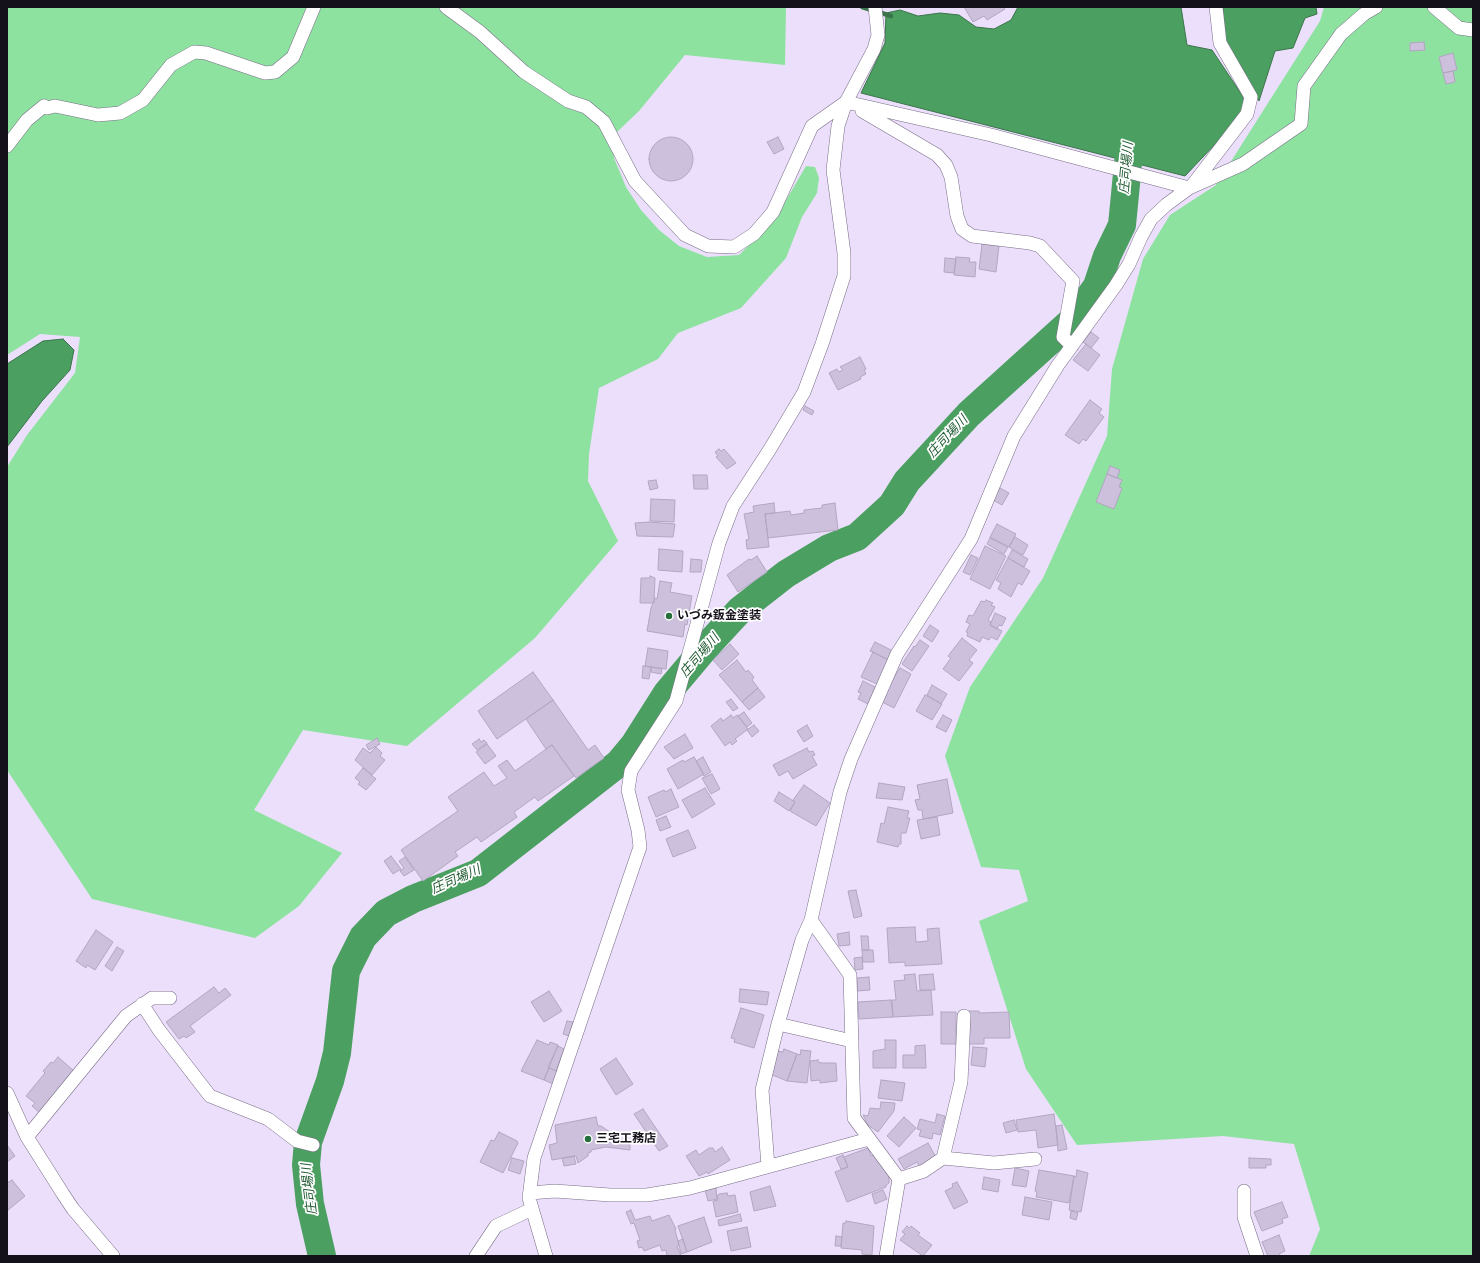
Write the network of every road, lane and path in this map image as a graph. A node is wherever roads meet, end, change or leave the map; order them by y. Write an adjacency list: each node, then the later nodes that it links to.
1 (314, 7): 9 (street)
2 (446, 7): 8 (street)
3 (1216, 7): 10 (street)
4 (1376, 7): 10 (street)
5 (1434, 7): 7 (street)
6 (876, 12): 8 (street)
7 (1473, 30)
8 (846, 102): 10 (street); 11 (street); 27 (street)
9 (7, 146)
10 (1190, 188): 11 (street)
11 (1072, 346): 12 (street)
12 (811, 920): 16 (street); 17 (street)
13 (170, 998): 14 (street)
14 (142, 1004): 19 (street); 21 (street)
15 (964, 1016): 22 (street)
16 (778, 1024): 17 (street); 24 (street)
17 (852, 1041): 20 (street)
18 (7, 1093): 19 (street)
19 (27, 1137): 29 (street)
20 (869, 1138): 24 (street); 25 (street)
21 (313, 1145)
22 (943, 1158): 23 (street); 25 (street)
23 (1035, 1158)
24 (768, 1166): 27 (street)
25 (899, 1179): 32 (street)
26 (1244, 1191): 33 (street)
27 (530, 1193): 28 (street)
28 (532, 1209): 30 (street); 31 (street)
29 (113, 1256)
30 (476, 1256)
31 (546, 1256)
32 (886, 1256)
33 (1257, 1256)

